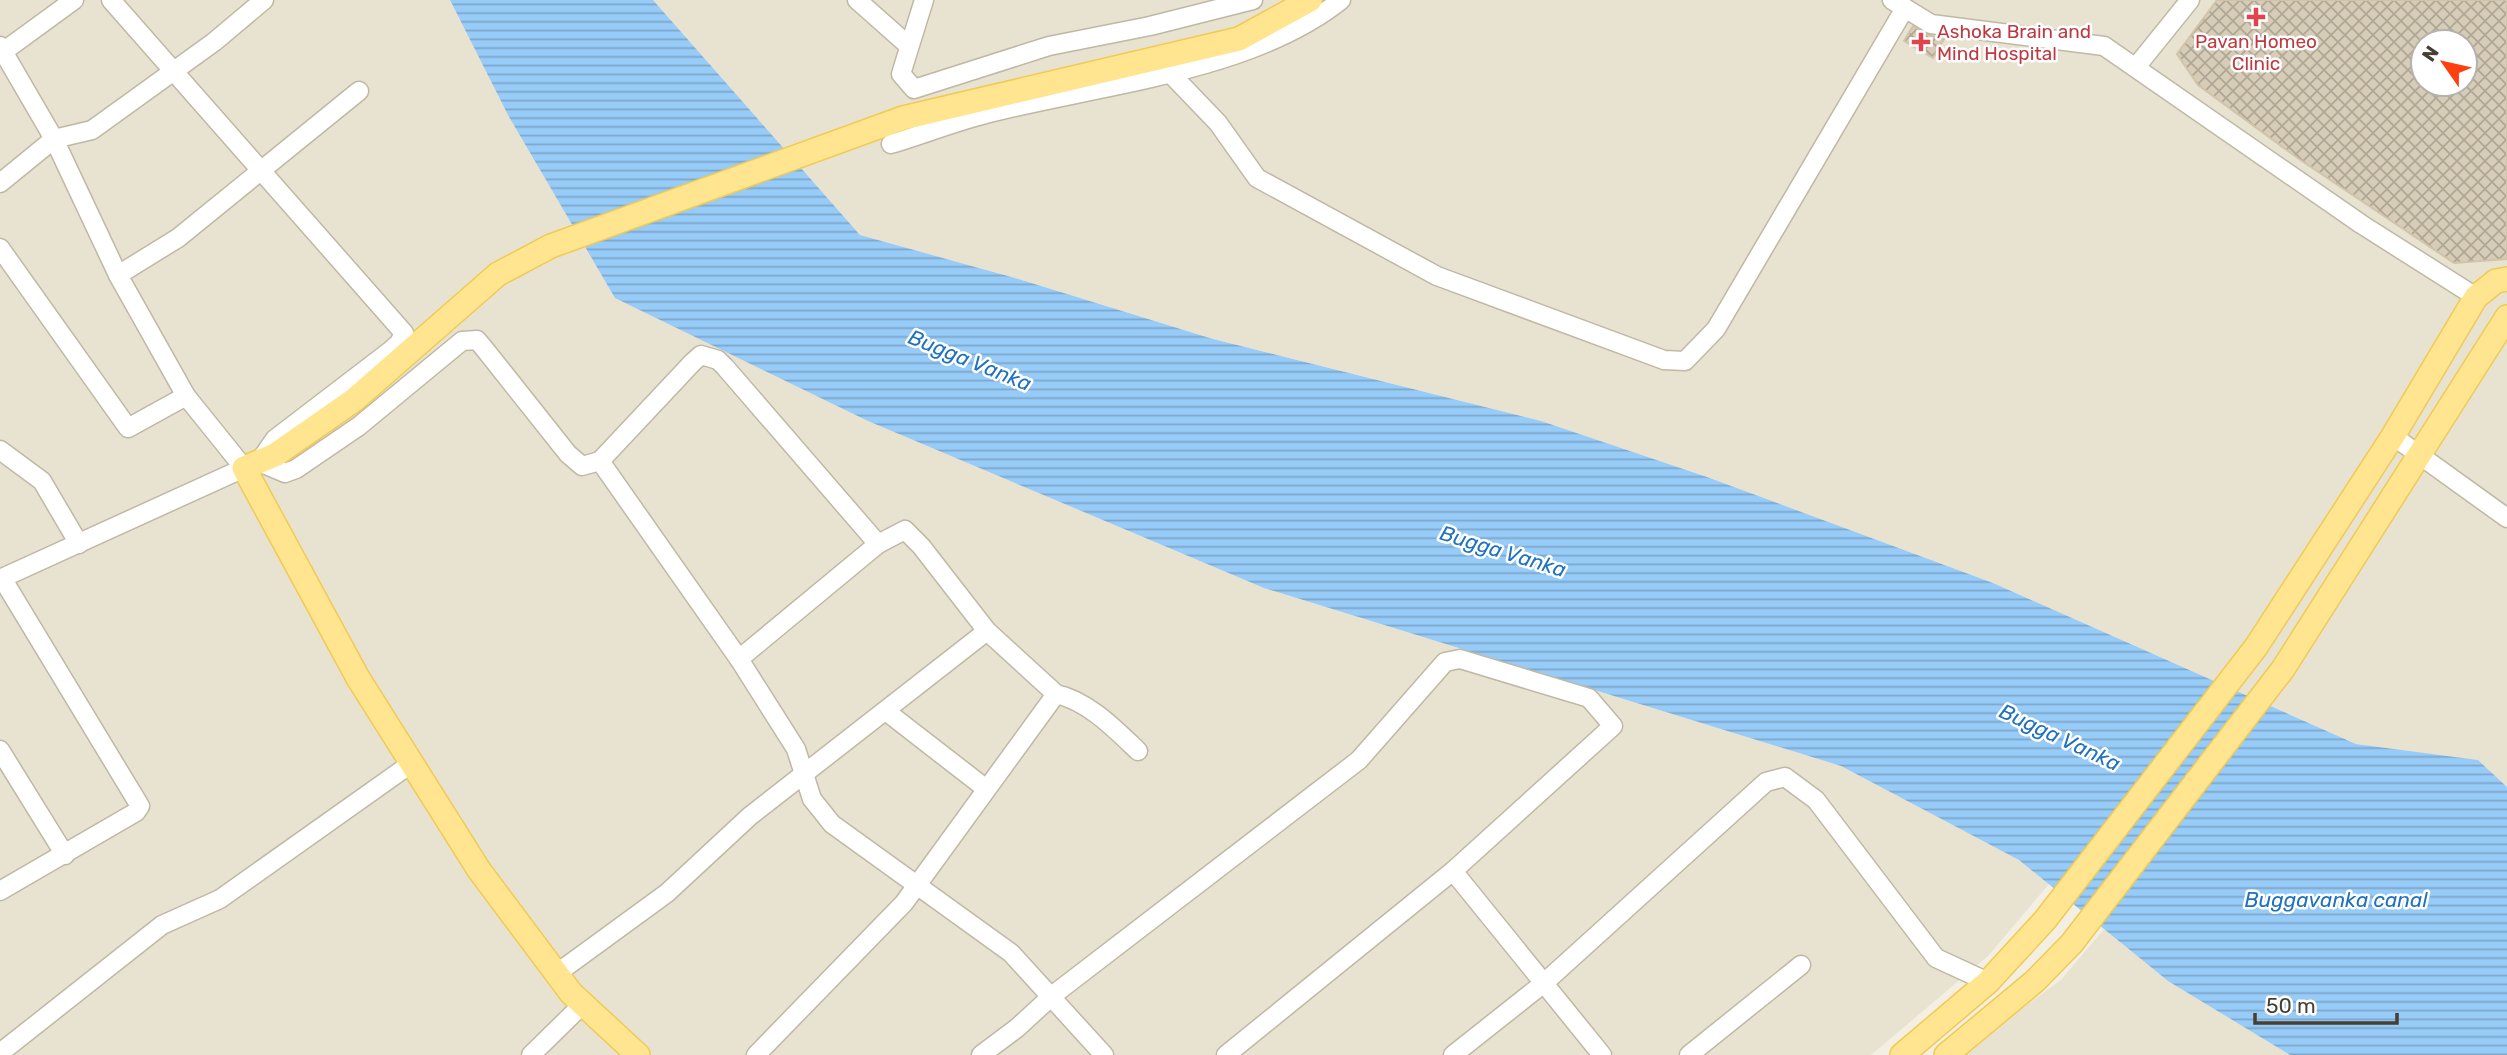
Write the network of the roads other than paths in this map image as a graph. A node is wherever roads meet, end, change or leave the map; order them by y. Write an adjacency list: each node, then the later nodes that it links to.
1 (74, 0): 12 (street)
2 (111, 0): 14 (street)
3 (264, 0): 14 (street)
4 (857, 0): 11 (street)
5 (924, 0): 11 (street)
6 (1253, 0): 11 (street)
7 (1310, 0): 31 (main road)
8 (1341, 0): 15 (street)
9 (2190, 0): 13 (street)
10 (1899, 4): 13 (street); 15 (street)
11 (909, 46)
12 (1, 50): 17 (street)
13 (2136, 67): 24 (street)
14 (174, 71): 17 (street); 19 (street)
15 (1169, 72): 18 (street)
16 (359, 91): 19 (street)
17 (54, 139): 20 (street); 22 (street)
18 (891, 144)
19 (261, 173): 22 (street); 31 (street)
20 (0, 183)
21 (0, 248): 26 (street)
22 (118, 275): 26 (street)
23 (2507, 279): 24 (main road)
24 (2476, 296): 27 (main road)
25 (2505, 320): 29 (main road)
26 (186, 396): 31 (street)
27 (2393, 436): 29 (street); 51 (main road)
28 (0, 450): 33 (street)
29 (2418, 454): 32 (street); 66 (main road)
30 (600, 461): 31 (street); 34 (street); 37 (street)
31 (252, 465): 33 (street); 42 (main road)
32 (2507, 518)
33 (79, 544): 35 (street)
34 (878, 544): 36 (street); 37 (street)
35 (1, 578): 45 (street)
36 (987, 631): 38 (street); 39 (street)
37 (739, 659): 43 (street)
38 (1056, 694): 41 (street); 44 (street)
39 (887, 712): 43 (street); 44 (street)
40 (0, 750): 45 (street)
41 (1138, 751)
42 (412, 764): 50 (main road); 55 (street)
43 (804, 776): 47 (street); 50 (street)
44 (985, 788): 47 (street)
45 (65, 855): 48 (street)
46 (1453, 871): 52 (street); 53 (street); 61 (street)
47 (917, 884): 53 (street); 58 (street)
48 (0, 891)
49 (1801, 965): 64 (street)
50 (556, 974): 54 (main road)
51 (1988, 982): 52 (street); 65 (main road)
52 (1544, 983): 62 (street); 63 (street)
53 (1053, 995): 59 (street); 60 (street)
54 (583, 1004): 56 (street); 57 (main road)
55 (0, 1053)
56 (531, 1055)
57 (638, 1055)
58 (756, 1055)
59 (981, 1055)
60 (1104, 1055)
61 (1226, 1055)
62 (1453, 1055)
63 (1602, 1055)
64 (1689, 1055)
65 (1902, 1055)
66 (1946, 1055)

